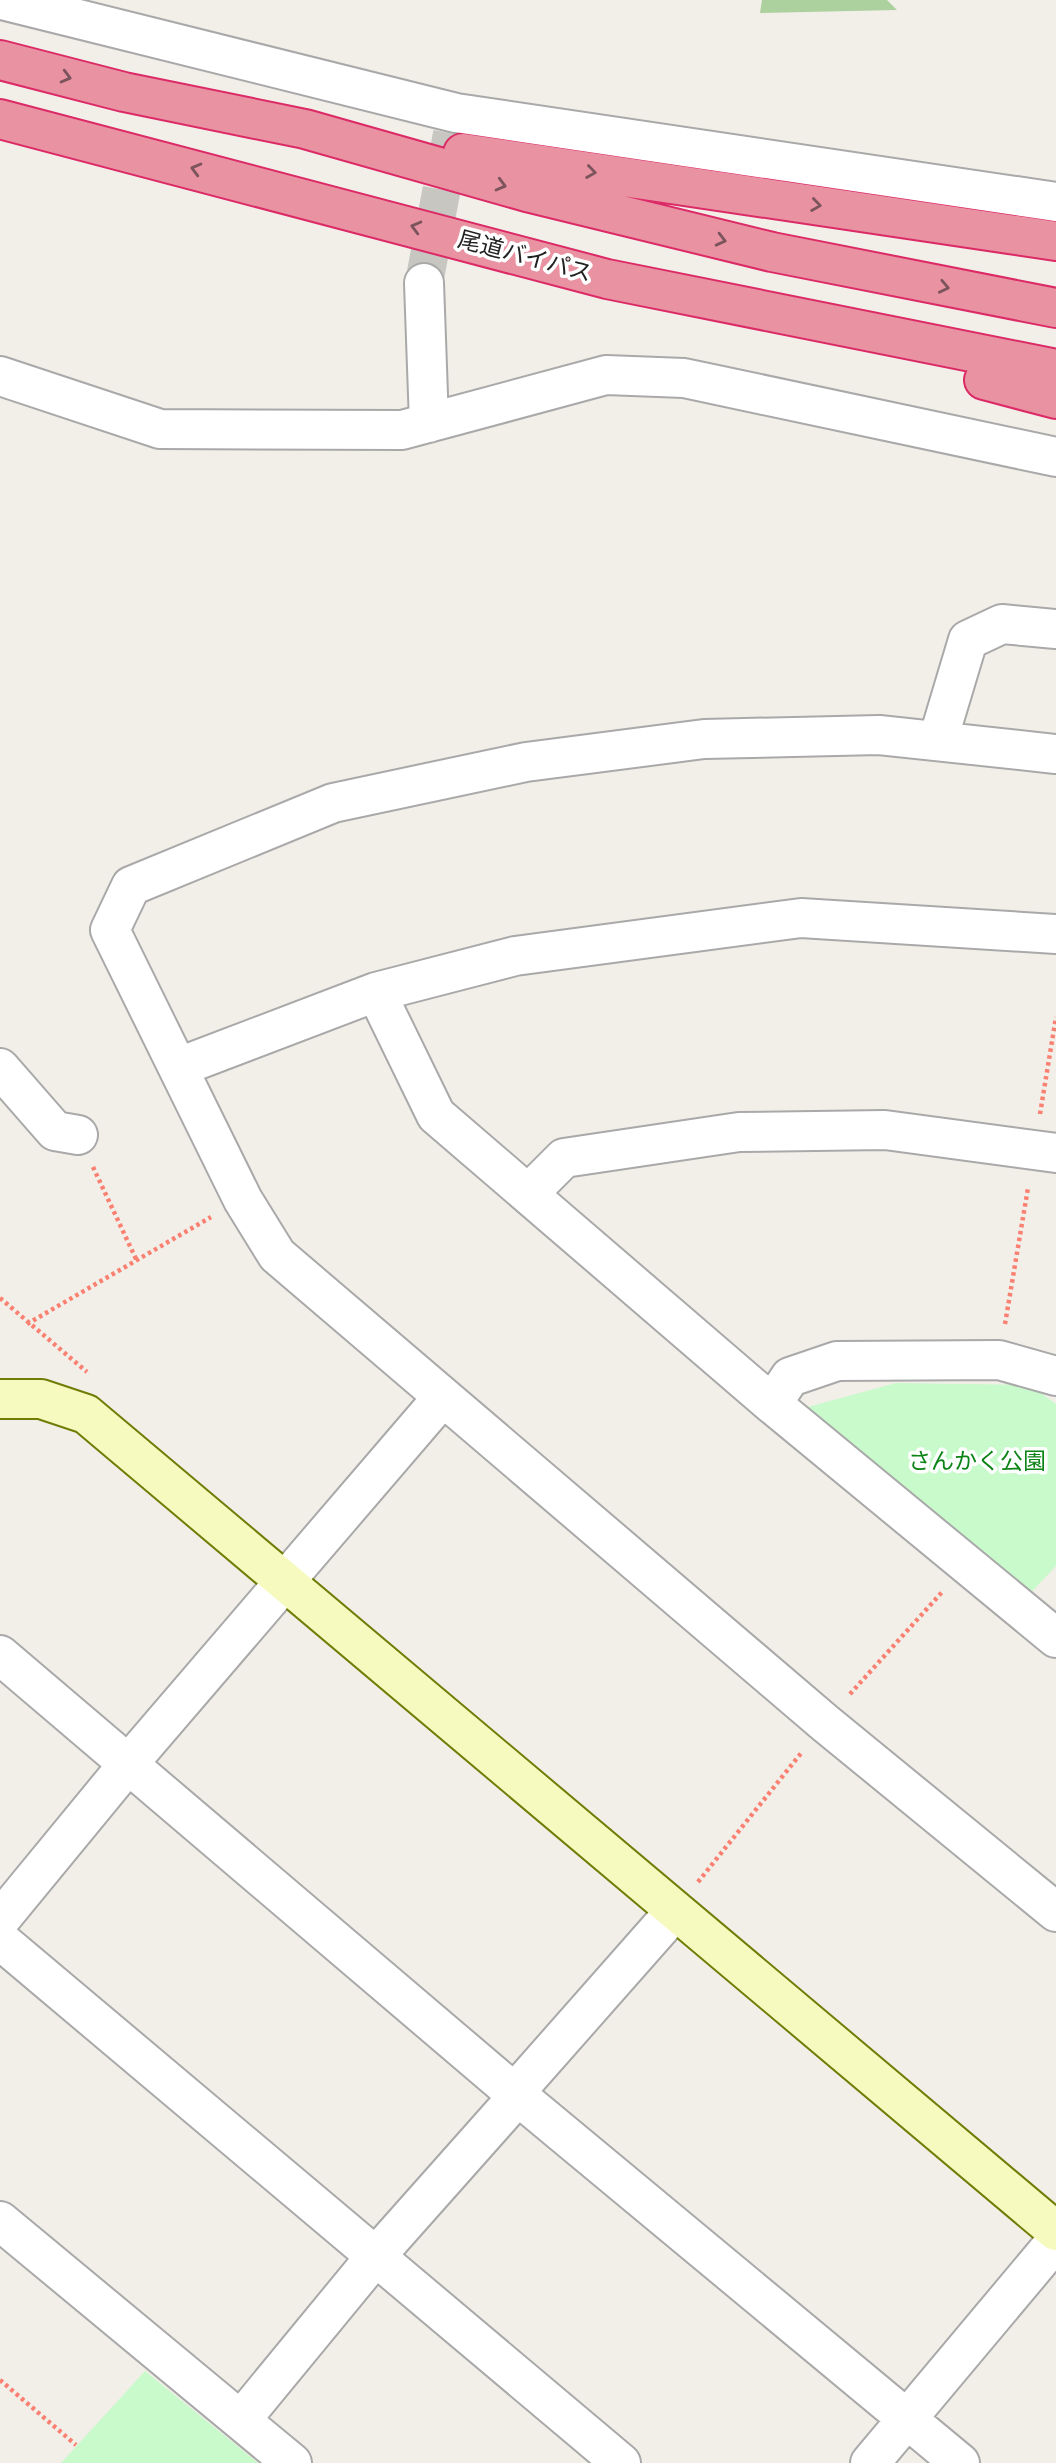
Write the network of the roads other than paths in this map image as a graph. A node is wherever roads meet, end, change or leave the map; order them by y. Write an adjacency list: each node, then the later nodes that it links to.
1 (2, 0): 5 (street)
2 (0, 60): 4 (highway, one-way to 4)
3 (0, 119): 7 (highway, 尾道バイパス, one-way to 3)
4 (305, 130): 6 (highway, one-way to 6); 9 (highway, one-way to 9)
5 (1056, 202)
6 (1056, 241)
7 (607, 279): 10 (highway, 尾道バイパス); 12 (highway)
8 (424, 283): 13 (street)
9 (1056, 308)
10 (1056, 369)
11 (0, 376): 13 (street)
12 (1056, 399)
13 (429, 423): 14 (street)
14 (1056, 457)
15 (1056, 629): 16 (street)
16 (938, 740): 17 (street); 20 (street)
17 (1056, 754)
18 (1056, 934): 19 (street)
19 (376, 992): 20 (street); 24 (street)
20 (179, 1067): 26 (street)
21 (0, 1068): 22 (street)
22 (85, 1149)
23 (1056, 1153): 24 (street)
24 (528, 1194): 28 (street)
25 (1056, 1376): 28 (street)
26 (442, 1398): 29 (street); 34 (street)
27 (0, 1399): 29 (street)
28 (772, 1404): 30 (street)
29 (286, 1582): 32 (street); 33 (street)
30 (1056, 1637)
31 (0, 1656): 32 (street)
32 (129, 1763): 35 (street); 37 (street)
33 (675, 1911): 37 (street); 39 (street)
34 (1056, 1912)
35 (0, 1920)
36 (0, 1940): 41 (street)
37 (517, 2096): 41 (street); 42 (street)
38 (0, 2221): 43 (street)
39 (1056, 2231)
40 (1056, 2241): 42 (street)
41 (374, 2257): 43 (street); 45 (street)
42 (908, 2418): 46 (street); 47 (street)
43 (241, 2420): 44 (street)
44 (292, 2463)
45 (621, 2463)
46 (870, 2463)
47 (960, 2463)

